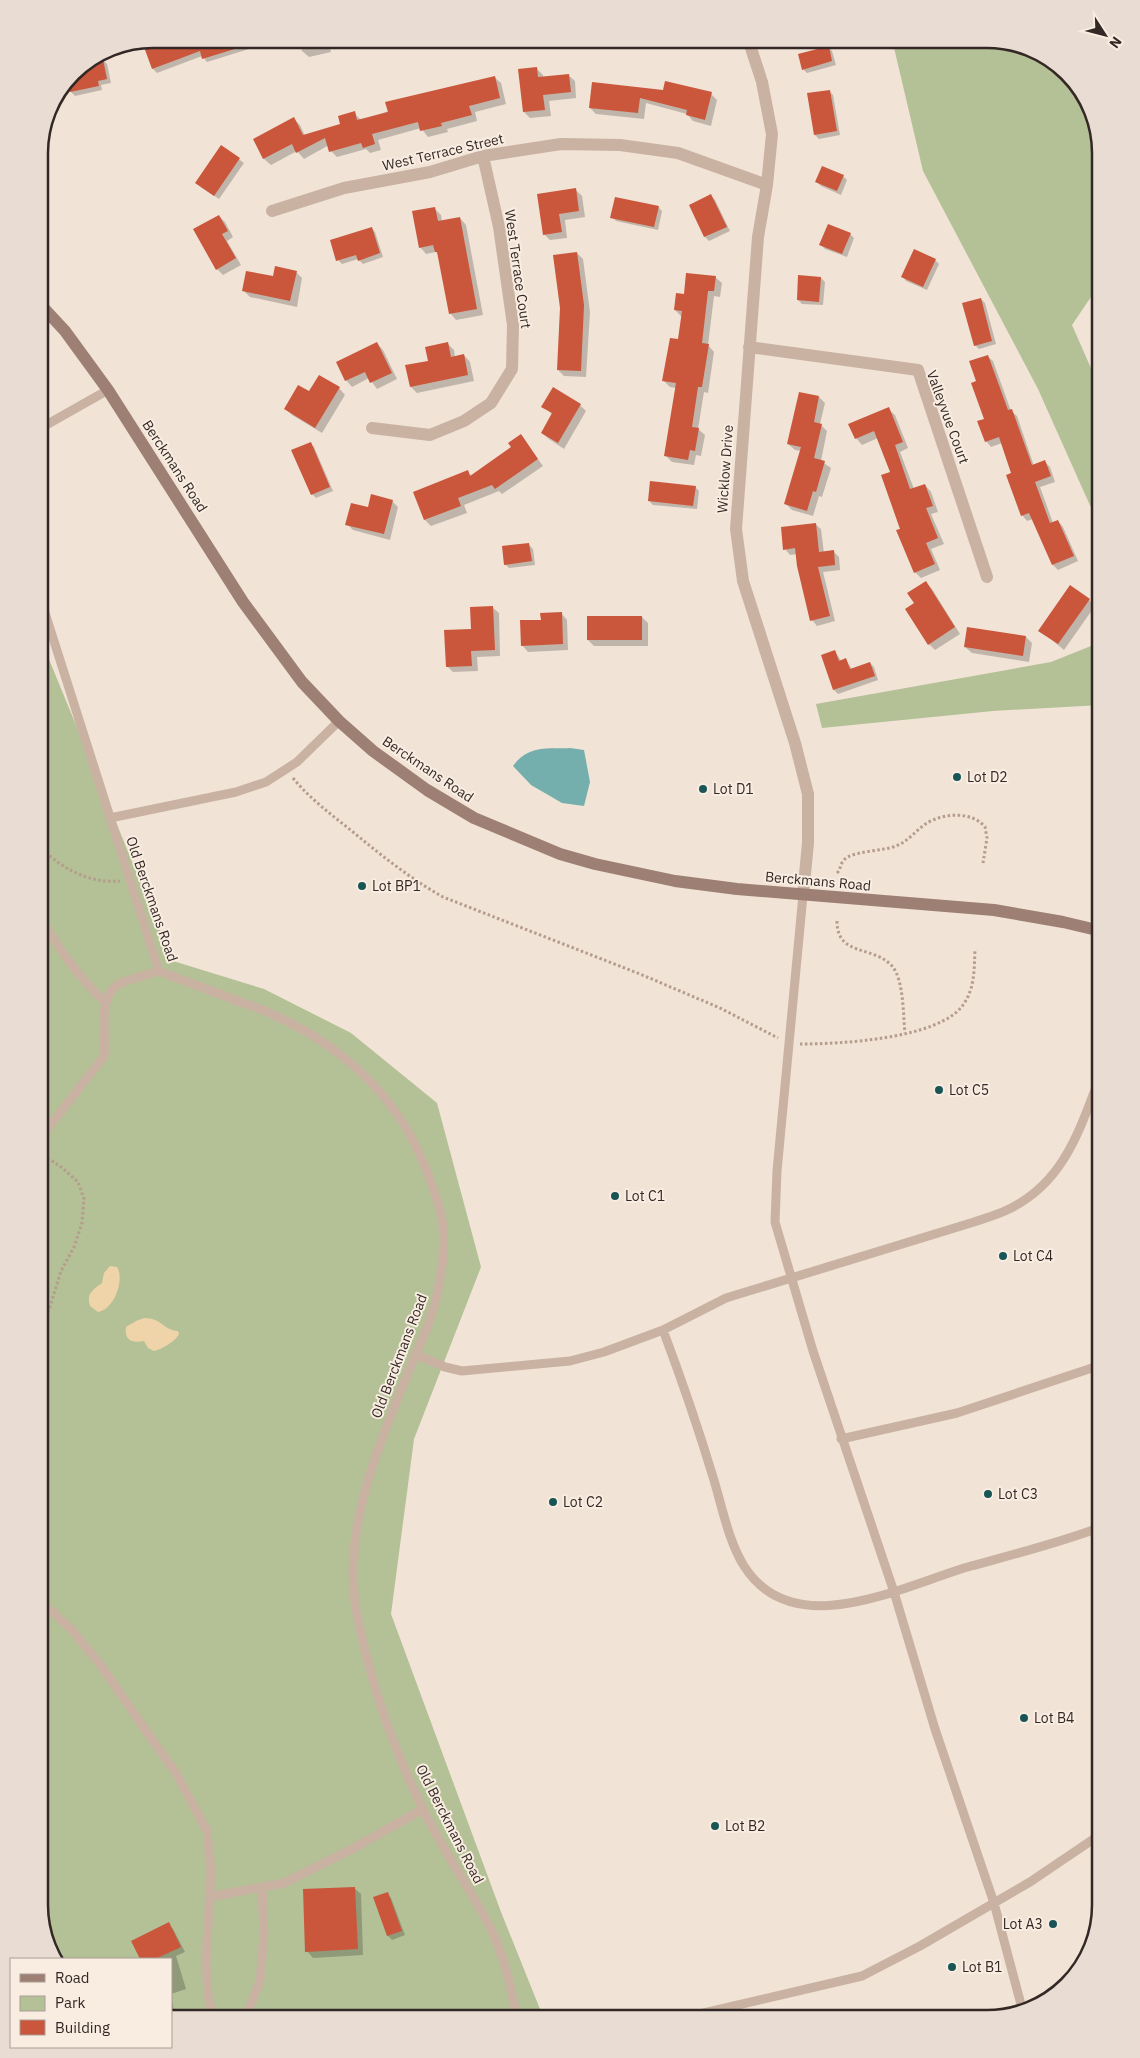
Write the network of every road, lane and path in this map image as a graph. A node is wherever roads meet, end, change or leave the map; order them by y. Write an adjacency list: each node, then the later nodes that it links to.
1 (751, 48): 3 (street, Wicklow Drive)
2 (483, 156): 3 (street, West Terrace Street); 4 (street, West Terrace Street); 9 (street, West Terrace Court)
3 (767, 185): 6 (street, Wicklow Drive)
4 (272, 212)
5 (48, 313): 7 (main road, Berckmans Road)
6 (749, 347): 10 (street, Valleyvue Court); 19 (street, Wicklow Drive)
7 (108, 390): 8 (lane); 12 (main road, Berckmans Road)
8 (48, 424)
9 (372, 428)
10 (987, 577)
11 (48, 622): 14 (lane, Old Berckmans Road)
12 (339, 720): 13 (lane); 19 (main road, Berckmans Road)
13 (286, 770): 14 (lane); 27 (path)
14 (110, 818): 18 (lane, Old Berckmans Road)
15 (48, 854): 18 (path)
16 (983, 863): 17 (path)
17 (837, 873)
18 (130, 880): 24 (lane, Old Berckmans Road)
19 (803, 895): 21 (main road, Berckmans Road); 27 (lane)
20 (837, 920): 26 (path)
21 (1092, 929)
22 (48, 931): 25 (lane)
23 (975, 950): 26 (path)
24 (159, 971): 25 (lane); 34 (lane, Old Berckmans Road)
25 (106, 1002): 29 (lane)
26 (905, 1033): 27 (path)
27 (788, 1044): 31 (lane)
28 (1092, 1097): 31 (lane)
29 (48, 1128)
30 (48, 1159): 32 (path)
31 (790, 1277): 33 (lane); 36 (lane)
32 (48, 1312)
33 (662, 1330): 34 (lane); 38 (lane)
34 (415, 1354): 40 (lane, Old Berckmans Road)
35 (1092, 1368): 36 (lane)
36 (841, 1440): 38 (lane)
37 (1092, 1530): 38 (lane)
38 (894, 1592): 44 (lane)
39 (48, 1608): 43 (lane)
40 (423, 1809): 42 (lane); 48 (lane, Old Berckmans Road)
41 (1092, 1840): 44 (lane)
42 (262, 1888): 43 (lane); 47 (lane)
43 (209, 1897): 46 (lane)
44 (994, 1903): 45 (lane); 49 (lane)
45 (1021, 2005)
46 (211, 2010)
47 (249, 2010)
48 (515, 2010)
49 (717, 2010)

